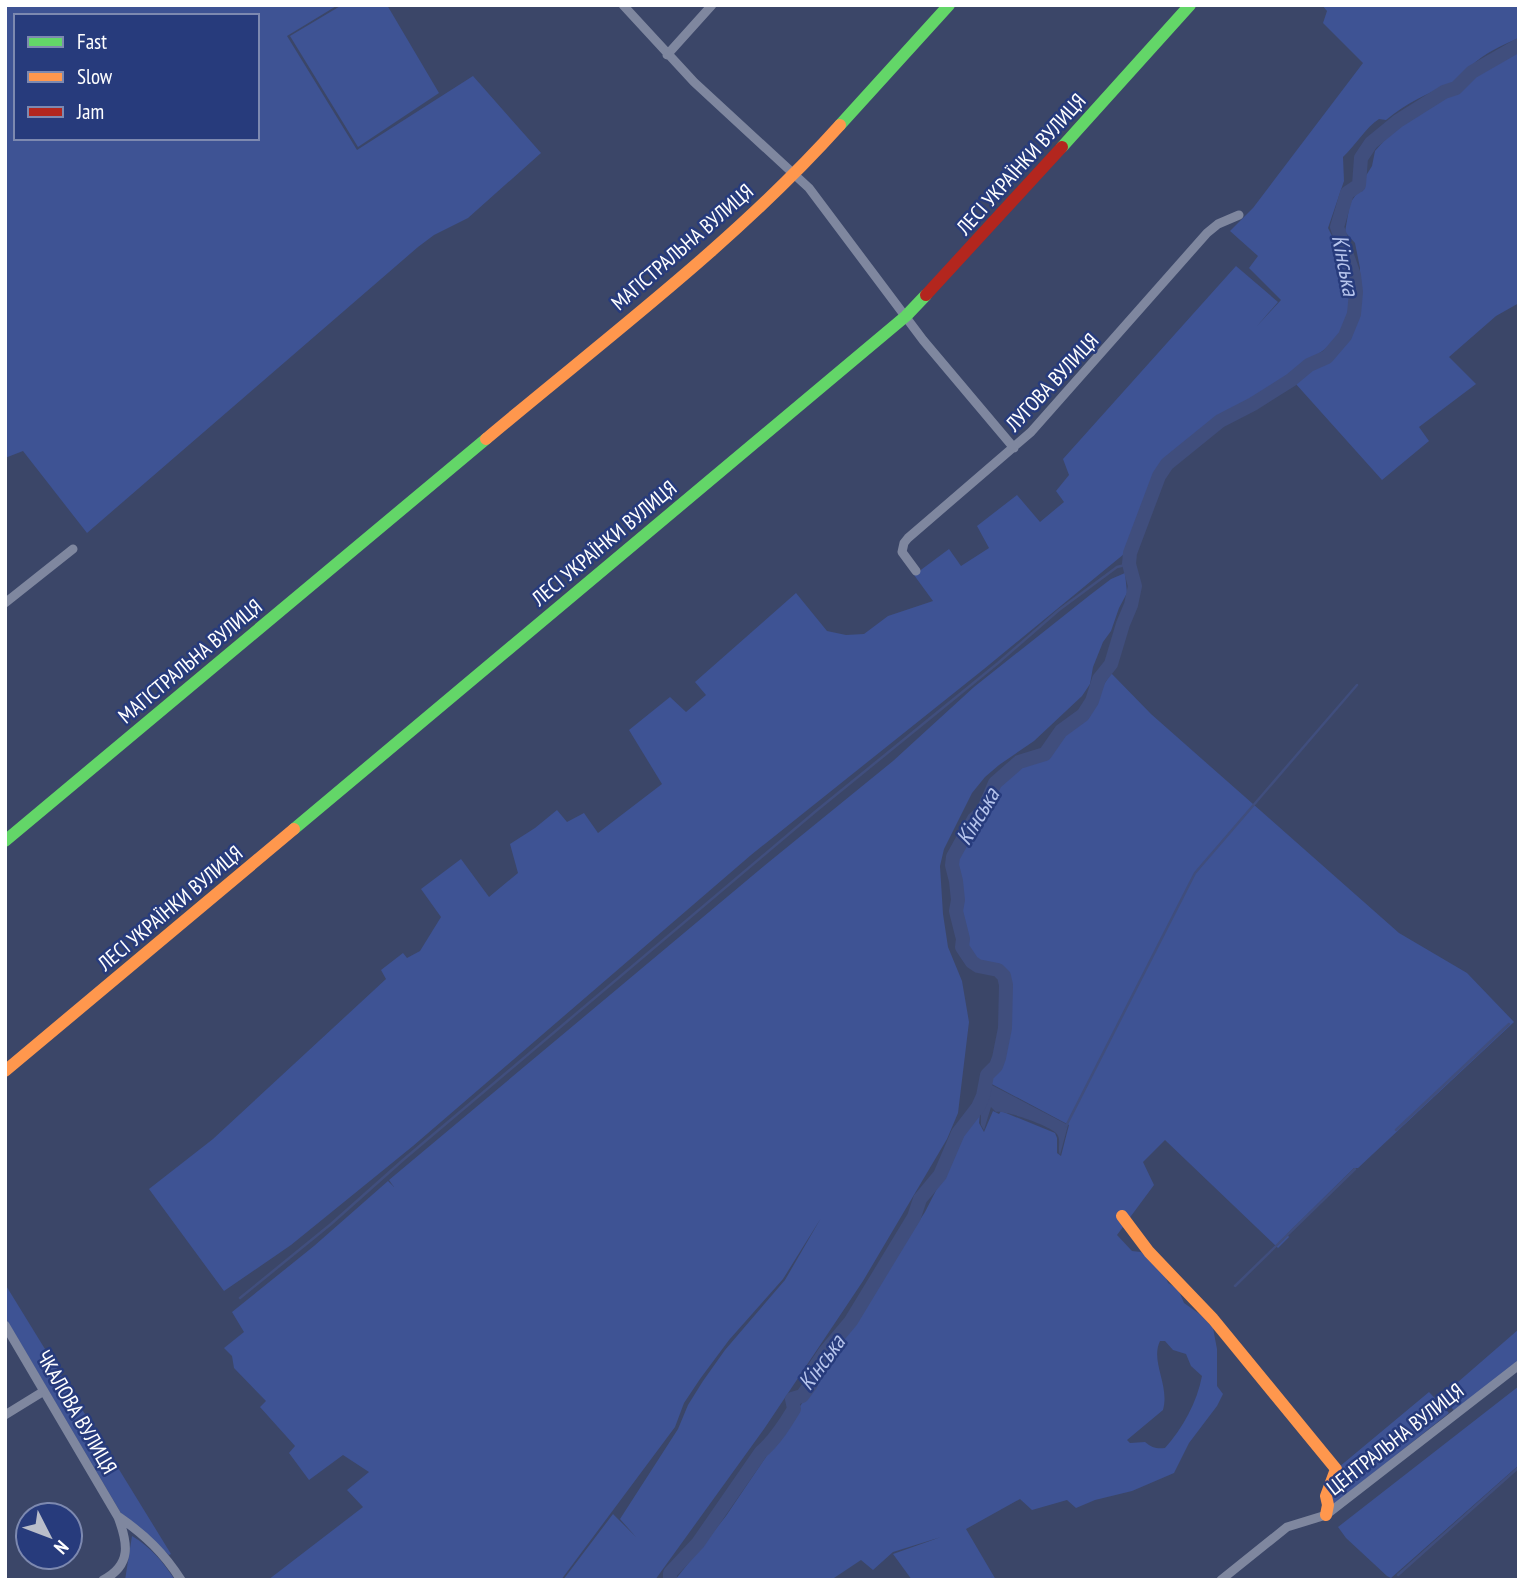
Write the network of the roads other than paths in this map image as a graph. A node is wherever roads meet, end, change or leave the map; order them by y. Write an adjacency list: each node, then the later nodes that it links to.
1 (623, 5): 5 (street)
2 (712, 5): 5 (street)
3 (949, 5): 6 (street, МАГІСТРАЛЬНА ВУЛИЦЯ)
4 (1190, 5): 8 (street, ЛЕСІ УКРАЇНКИ ВУЛИЦЯ)
5 (667, 55): 6 (street)
6 (795, 175): 8 (street); 13 (street, МАГІСТРАЛЬНА ВУЛИЦЯ)
7 (1239, 215): 9 (street, ЛУГОВА ВУЛИЦЯ)
8 (906, 316): 9 (street); 14 (street, ЛЕСІ УКРАЇНКИ ВУЛИЦЯ)
9 (1014, 448): 11 (street, ЛУГОВА ВУЛИЦЯ)
10 (73, 549): 12 (street)
11 (916, 571)
12 (5, 603)
13 (5, 841)
14 (5, 1071)
15 (1122, 1216): 20 (street)
16 (5, 1325): 18 (street, ЧКАЛОВА ВУЛИЦЯ)
17 (1519, 1365): 20 (street, ЦЕНТРАЛЬНА ВУЛИЦЯ)
18 (44, 1391): 19 (street); 21 (street, ЧКАЛОВА ВУЛИЦЯ)
19 (5, 1415)
20 (1326, 1515): 24 (street, ЦЕНТРАЛЬНА ВУЛИЦЯ)
21 (118, 1517): 22 (street, ЧКАЛОВА ВУЛИЦЯ); 23 (street, ЧКАЛОВА ВУЛИЦЯ)
22 (103, 1580)
23 (181, 1580)
24 (1221, 1580)

